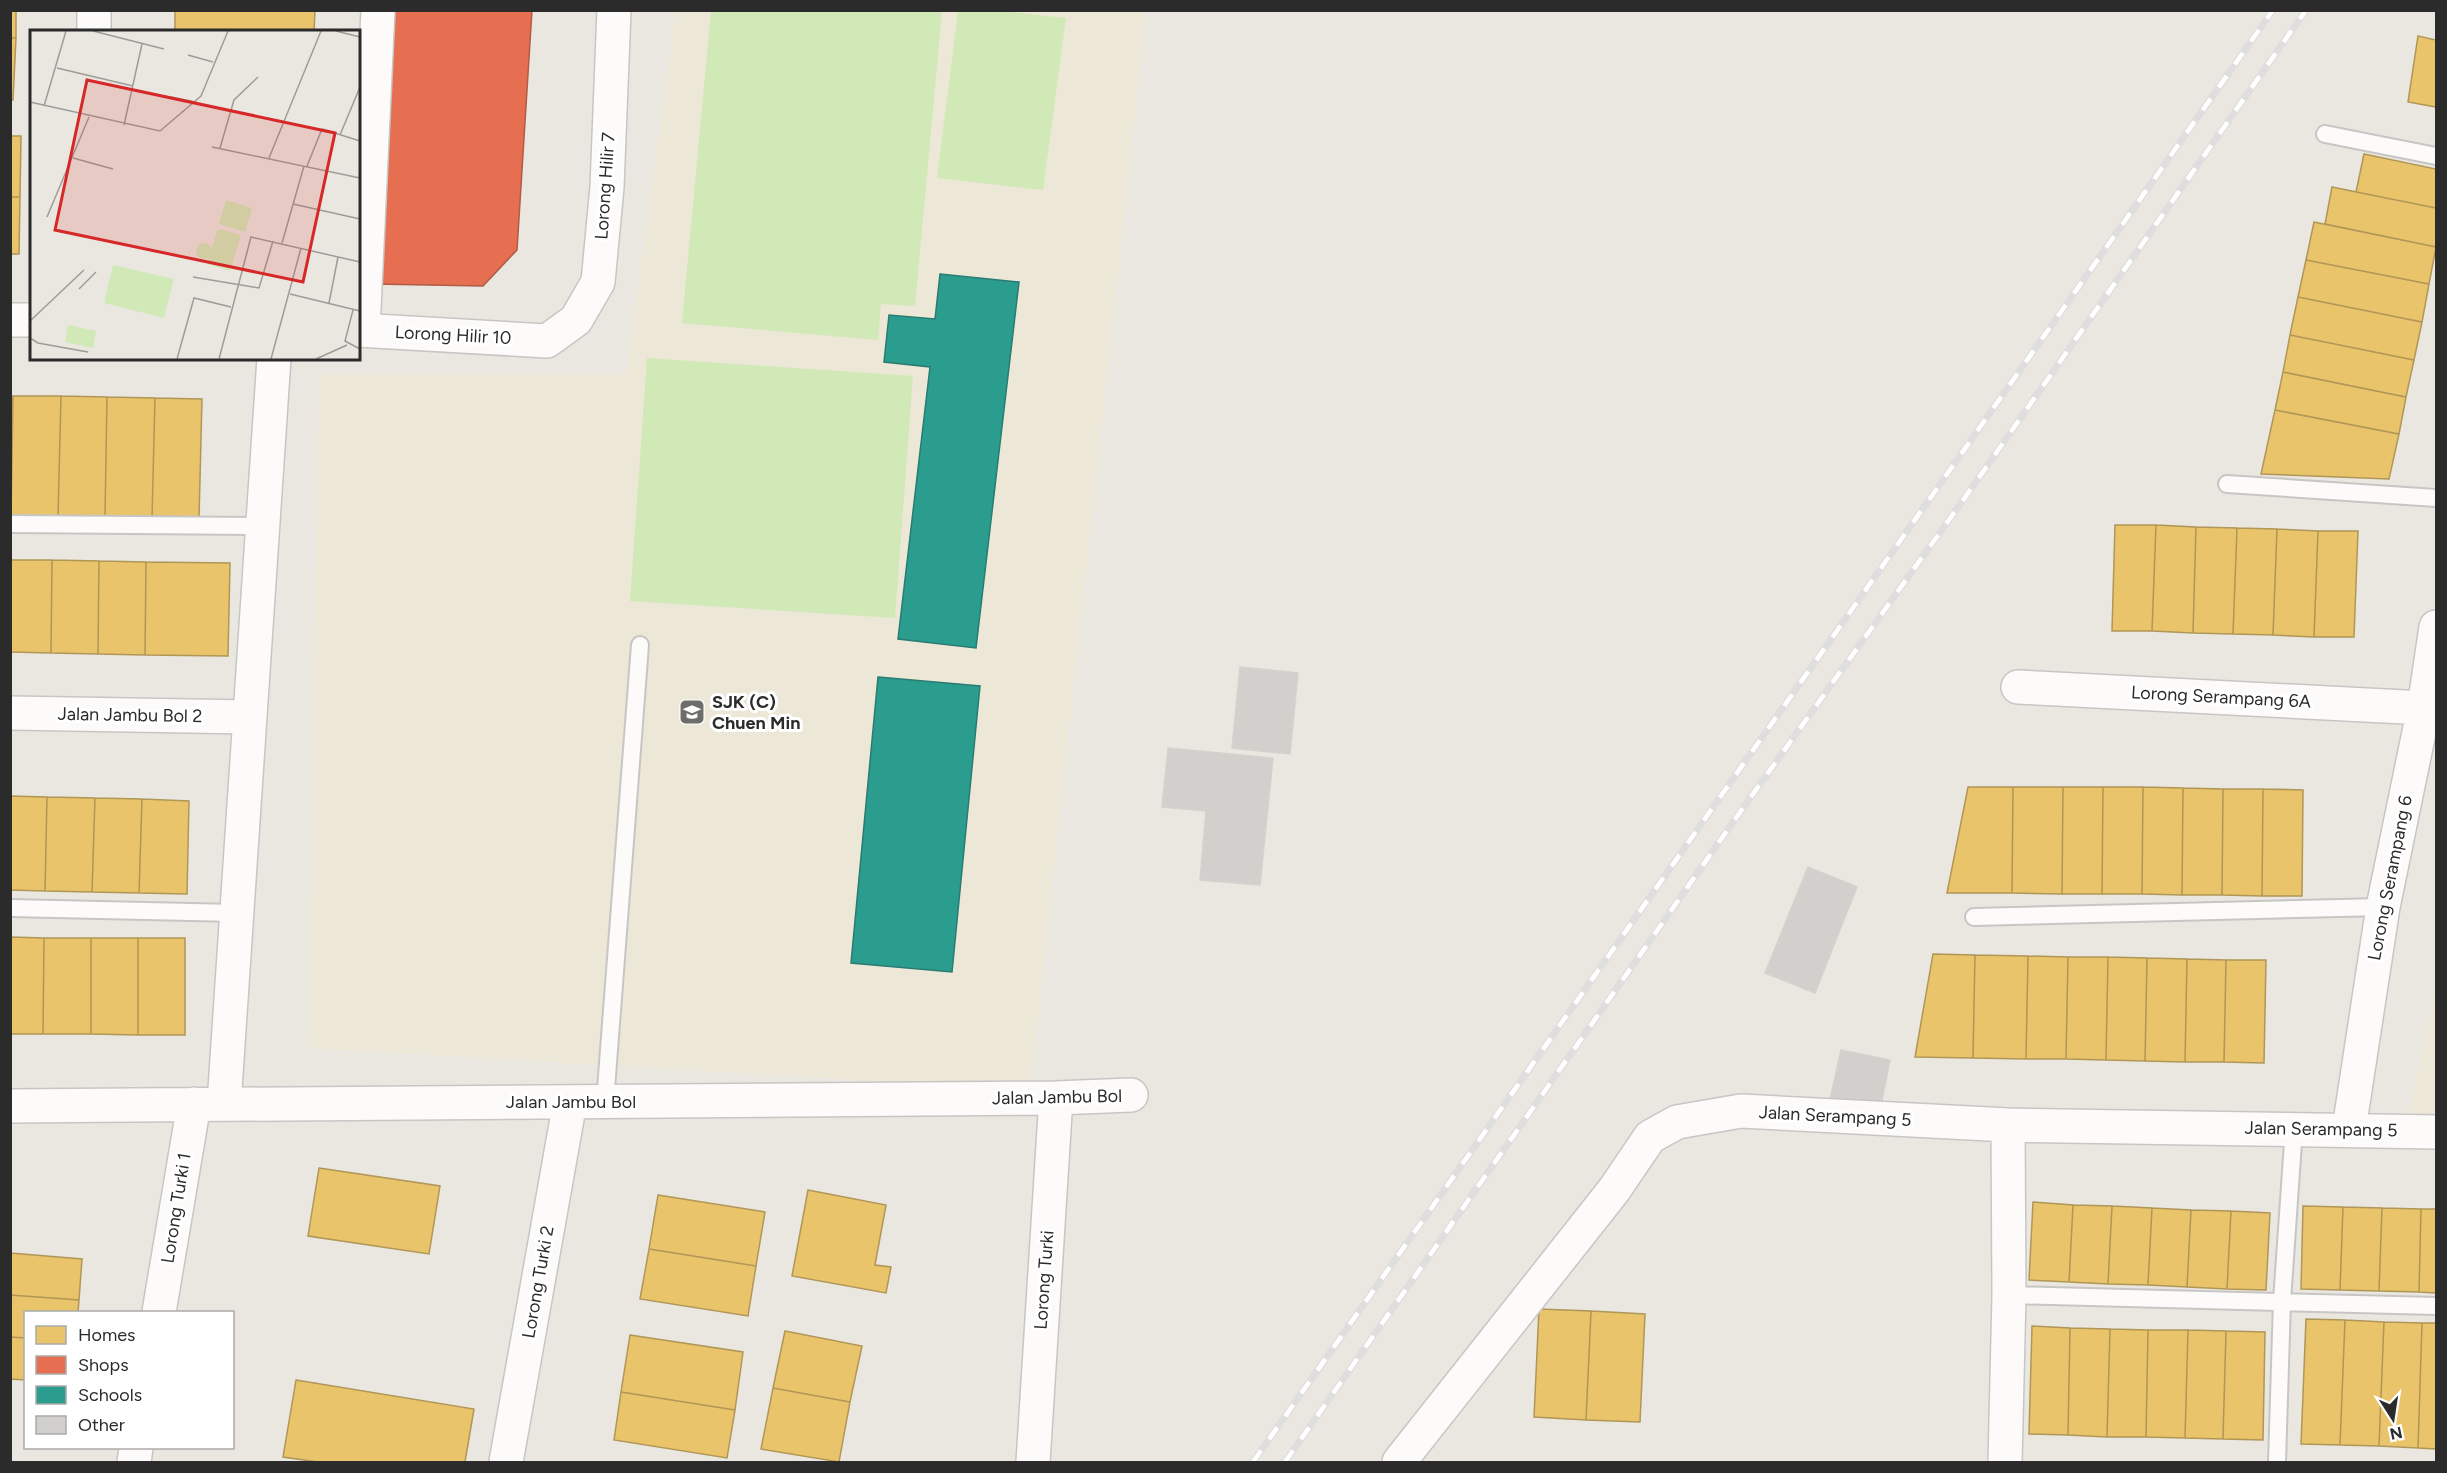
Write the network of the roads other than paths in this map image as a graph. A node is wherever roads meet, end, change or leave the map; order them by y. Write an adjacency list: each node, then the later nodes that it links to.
1 (94, 10): 4 (street)
2 (378, 10): 9 (street)
3 (614, 10): 10 (street, Lorong Hilir 7)
4 (94, 30)
5 (2325, 134): 6 (lane)
6 (2436, 156)
7 (10, 320): 8 (street)
8 (30, 320)
9 (361, 330): 10 (street, Lorong Hilir 10)
10 (547, 341)
11 (274, 360): 15 (street, Lorong Turki 1)
12 (2227, 484): 13 (lane)
13 (2436, 498)
14 (10, 524): 15 (lane)
15 (263, 526): 21 (street, Lorong Turki 1)
16 (2436, 627): 19 (street, Lorong Serampang 6)
17 (640, 645): 29 (lane)
18 (2018, 687): 19 (street, Lorong Serampang 6A)
19 (2424, 708): 22 (street, Lorong Serampang 6)
20 (10, 713): 21 (street, Jalan Jambu Bol 2)
21 (250, 717): 24 (street, Lorong Turki 1)
22 (2383, 907): 25 (lane); 34 (street, Lorong Serampang 6)
23 (10, 908): 24 (lane)
24 (237, 913): 30 (street, Lorong Turki 1)
25 (1974, 917)
26 (1131, 1095): 27 (street, Jalan Jambu Bol)
27 (1056, 1098): 29 (street, Jalan Jambu Bol); 41 (street, Lorong Turki)
28 (570, 1102): 29 (street, Jalan Jambu Bol); 30 (street, Jalan Jambu Bol); 40 (street, Lorong Turki 2)
29 (605, 1102)
30 (209, 1104): 31 (street, Jalan Jambu Bol); 39 (street, Lorong Turki 1)
31 (10, 1106)
32 (2008, 1125): 33 (street, Jalan Serampang 5); 36 (street); 42 (street, Jalan Serampang 5)
33 (2294, 1128): 34 (street, Jalan Serampang 5); 37 (lane)
34 (2349, 1129): 35 (street, Jalan Serampang 5)
35 (2436, 1132)
36 (2009, 1295): 37 (lane); 43 (street)
37 (2282, 1301): 38 (lane); 44 (lane)
38 (2436, 1306)
39 (159, 1311)
40 (506, 1462)
41 (1033, 1462)
42 (1399, 1462)
43 (2005, 1462)
44 (2277, 1462)

